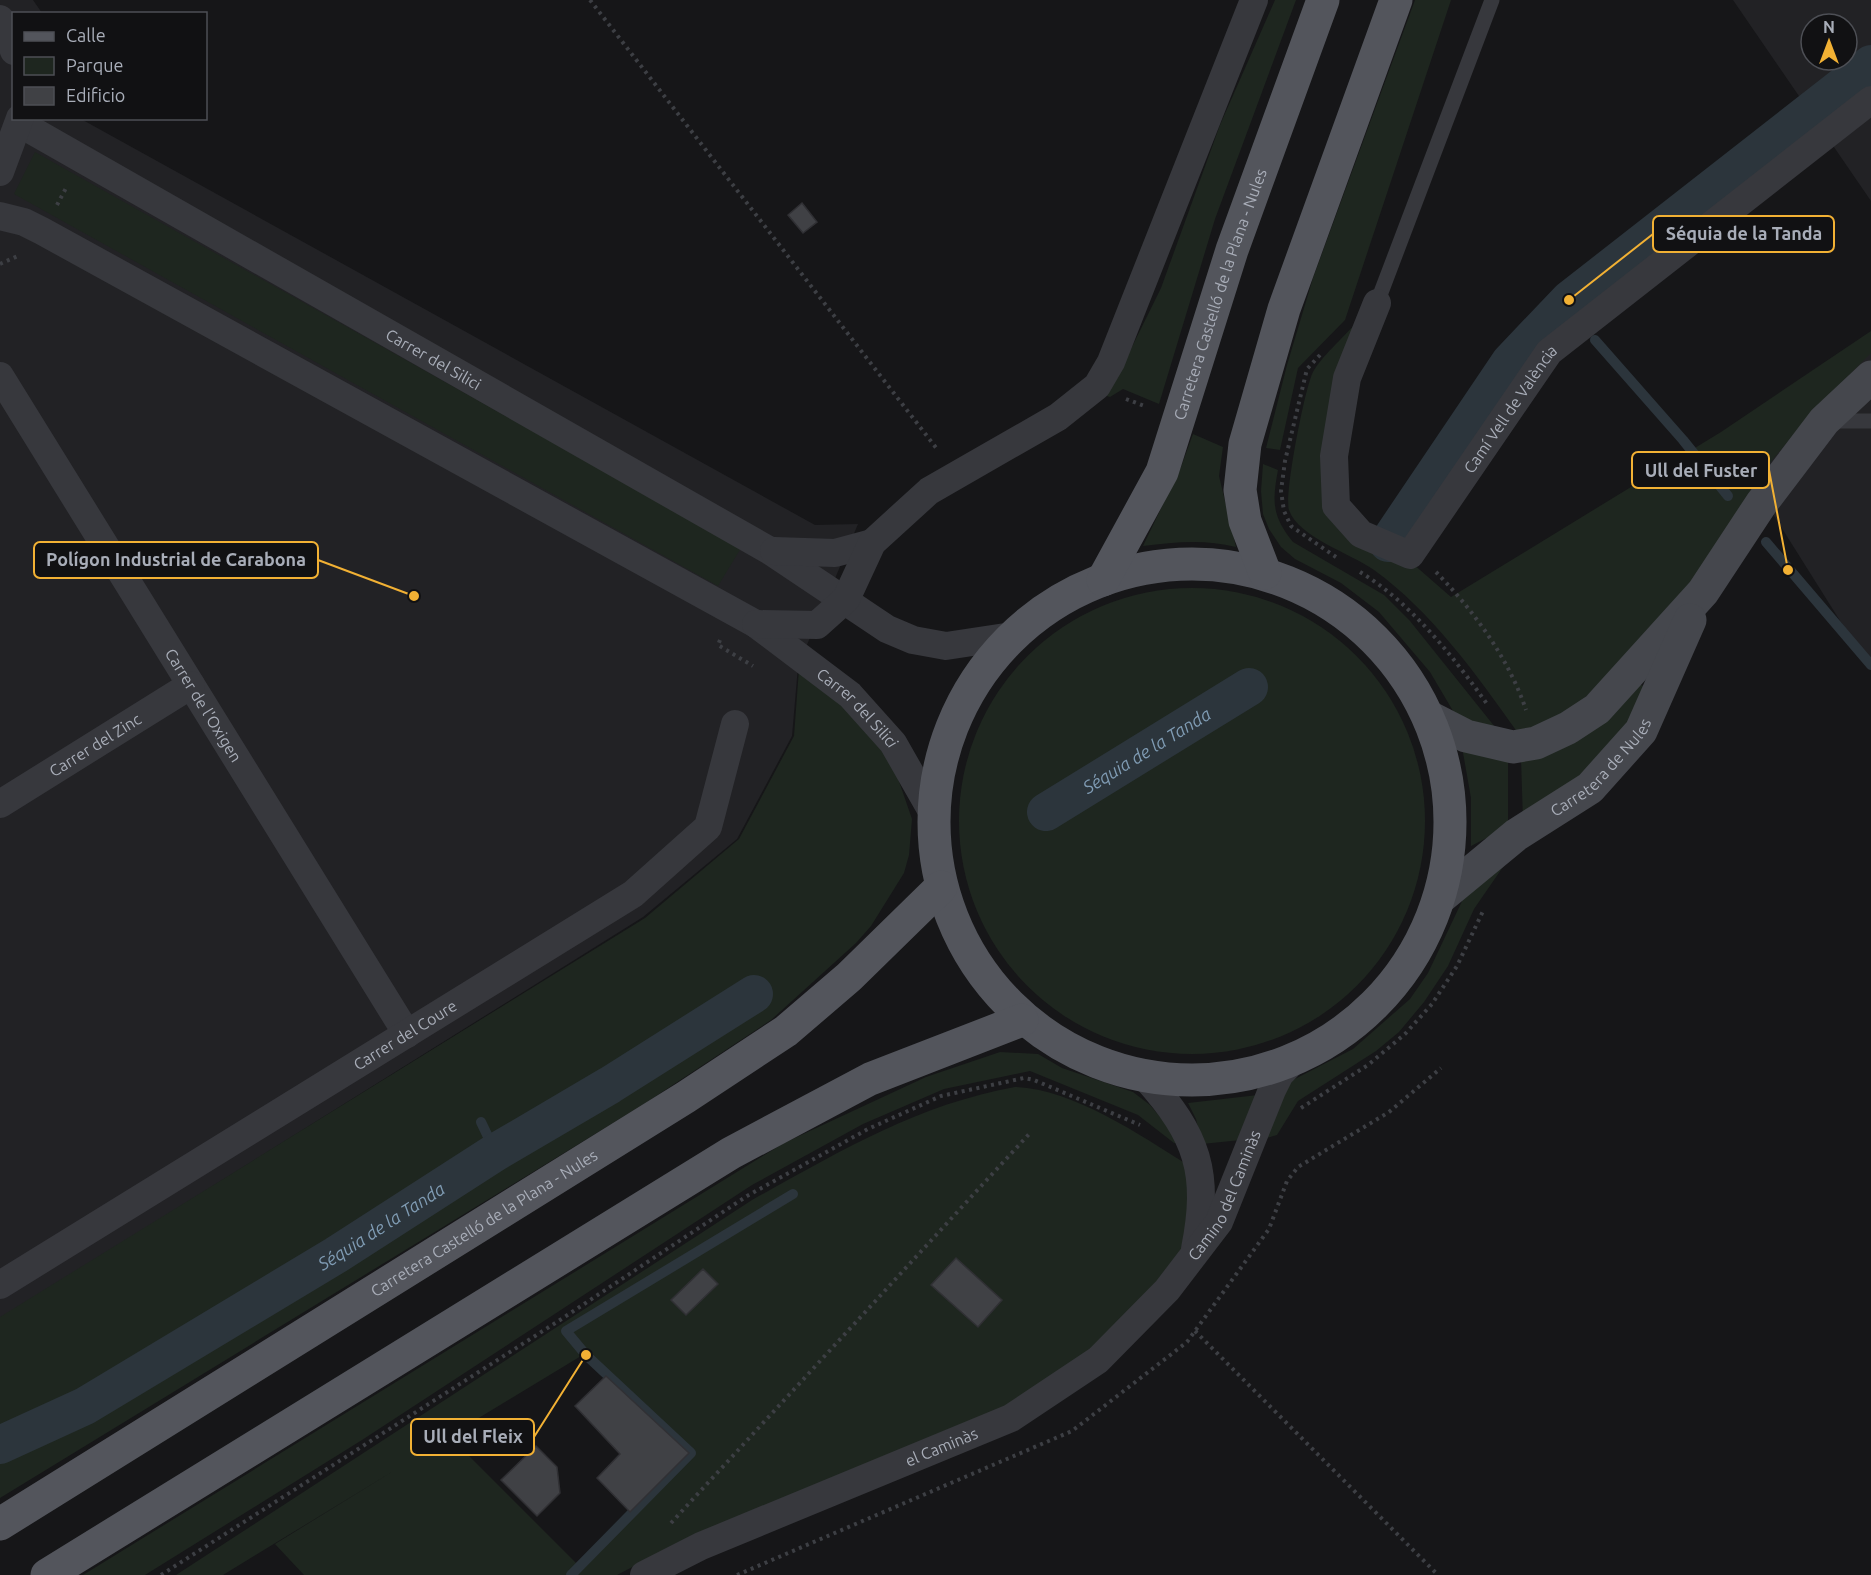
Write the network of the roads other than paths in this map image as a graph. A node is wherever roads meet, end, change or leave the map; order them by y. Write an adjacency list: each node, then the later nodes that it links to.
1 (1254, 0): 16 (street)
2 (1323, 0): 19 (main road, Carretera Castelló de la Plana - Nules)
3 (1396, 0): 18 (main road)
4 (1492, 0): 11 (lane)
5 (0, 19): 6 (street)
6 (12, 46)
7 (1871, 100): 11 (street, Camí Vell de València)
8 (20, 121): 9 (street); 17 (street, Carrer del Silici)
9 (0, 172)
10 (0, 216): 22 (street, Carrer del Silici)
11 (1377, 303)
12 (0, 376): 24 (street, Carrer de l'Oxigen)
13 (1871, 377): 15 (main road, Carretera de Nules)
14 (1871, 420): 15 (lane)
15 (1824, 421): 20 (main road, Carretera de Nules)
16 (872, 543): 17 (street); 21 (street)
17 (772, 552): 21 (street, Carrer del Silici)
18 (1265, 573): 19 (main road); 25 (main road)
19 (1103, 580): 23 (main road)
20 (1703, 592): 25 (main road, Carretera de Nules); 30 (main road, Carretera de Nules)
21 (846, 599): 22 (street, Carrer del Silici); 23 (street, Carrer del Silici)
22 (756, 624): 28 (street, Carrer del Silici)
23 (1012, 636): 28 (main road)
24 (191, 685): 27 (street, Carrer del Zinc); 32 (street, Carrer de l'Oxigen)
25 (1429, 717): 30 (main road)
26 (735, 724): 32 (street, Carrer del Coure)
27 (0, 804)
28 (933, 813): 29 (main road)
29 (941, 887): 31 (main road); 37 (main road, Carretera Castelló de la Plana - Nules)
30 (1441, 897): 33 (main road)
31 (1022, 1020): 34 (main road); 38 (main road)
32 (407, 1034): 36 (street, Carrer del Coure)
33 (1293, 1061): 34 (main road); 35 (street, Camino del Caminàs)
34 (1146, 1078): 35 (street, Camino del Caminàs)
35 (1194, 1254): 39 (street, el Caminàs)
36 (0, 1285)
37 (0, 1524)
38 (47, 1575)
39 (644, 1575)

